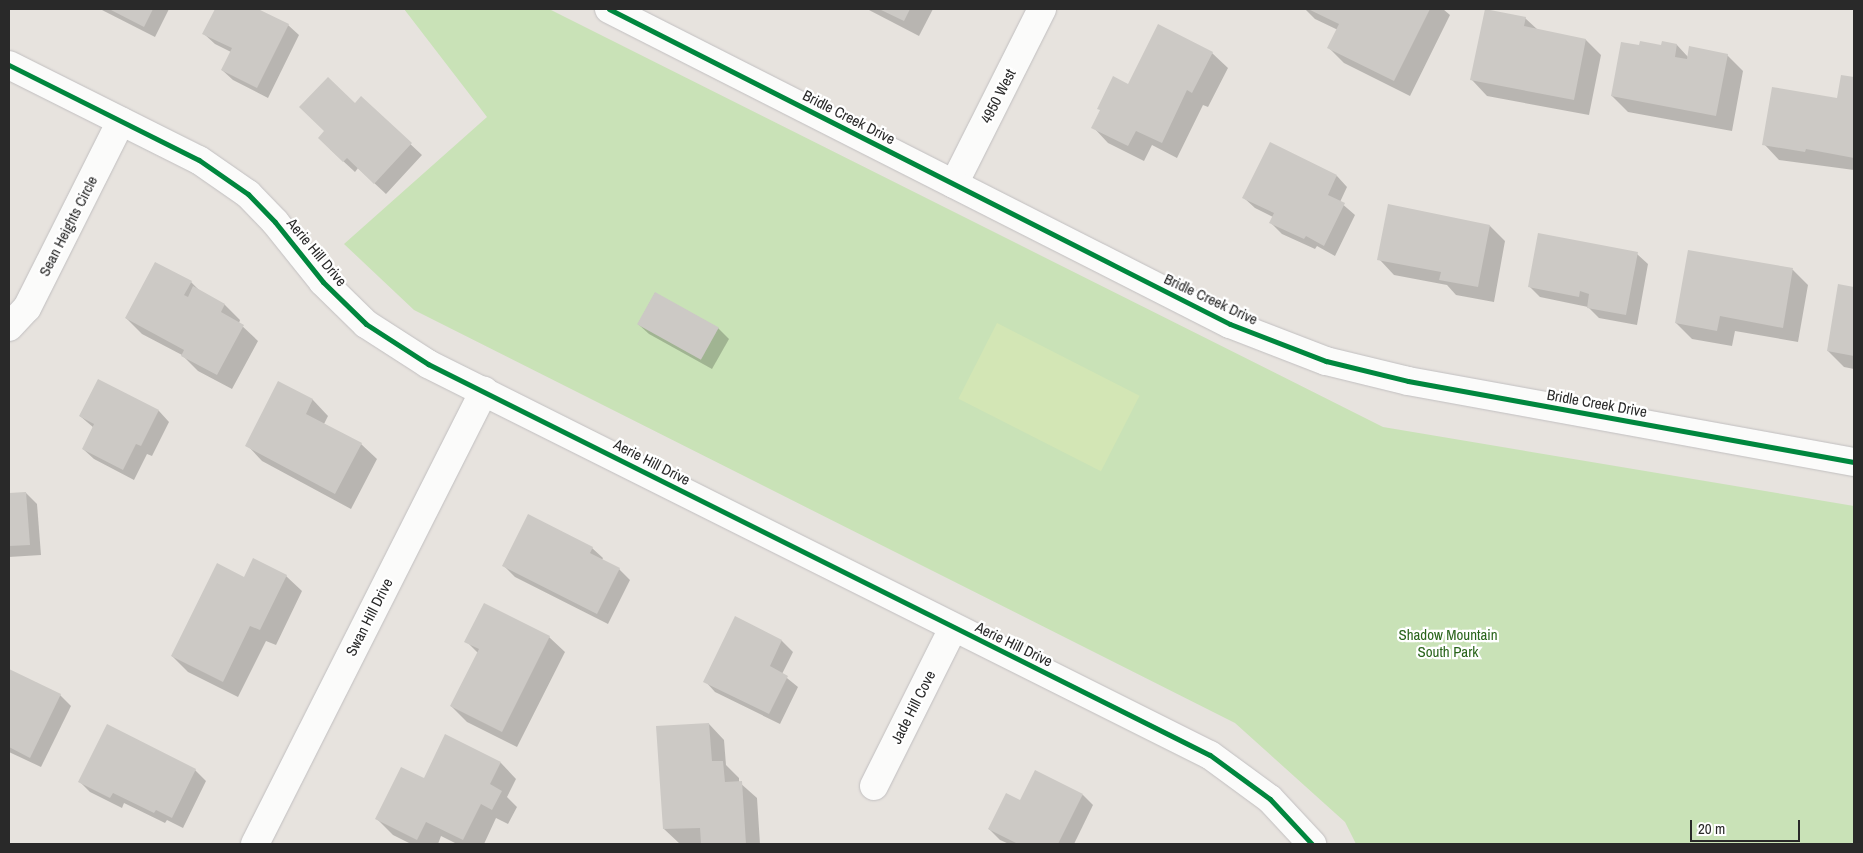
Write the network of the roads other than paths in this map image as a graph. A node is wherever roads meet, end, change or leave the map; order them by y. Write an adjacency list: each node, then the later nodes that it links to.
1 (609, 9): 5 (street, Bridle Creek Drive)
2 (1042, 9): 5 (street, 4950 West)
3 (9, 65): 4 (street, Aerie Hill Drive)
4 (121, 121): 6 (street, Sean Heights Circle); 7 (street, Aerie Hill Drive)
5 (954, 184): 8 (street, Bridle Creek Drive)
6 (9, 327)
7 (484, 391): 9 (street, Aerie Hill Drive); 11 (street, Swan Hill Drive)
8 (1854, 462)
9 (953, 628): 10 (street, Jade Hill Cove); 12 (street, Aerie Hill Drive)
10 (874, 786)
11 (255, 844)
12 (1312, 844)

